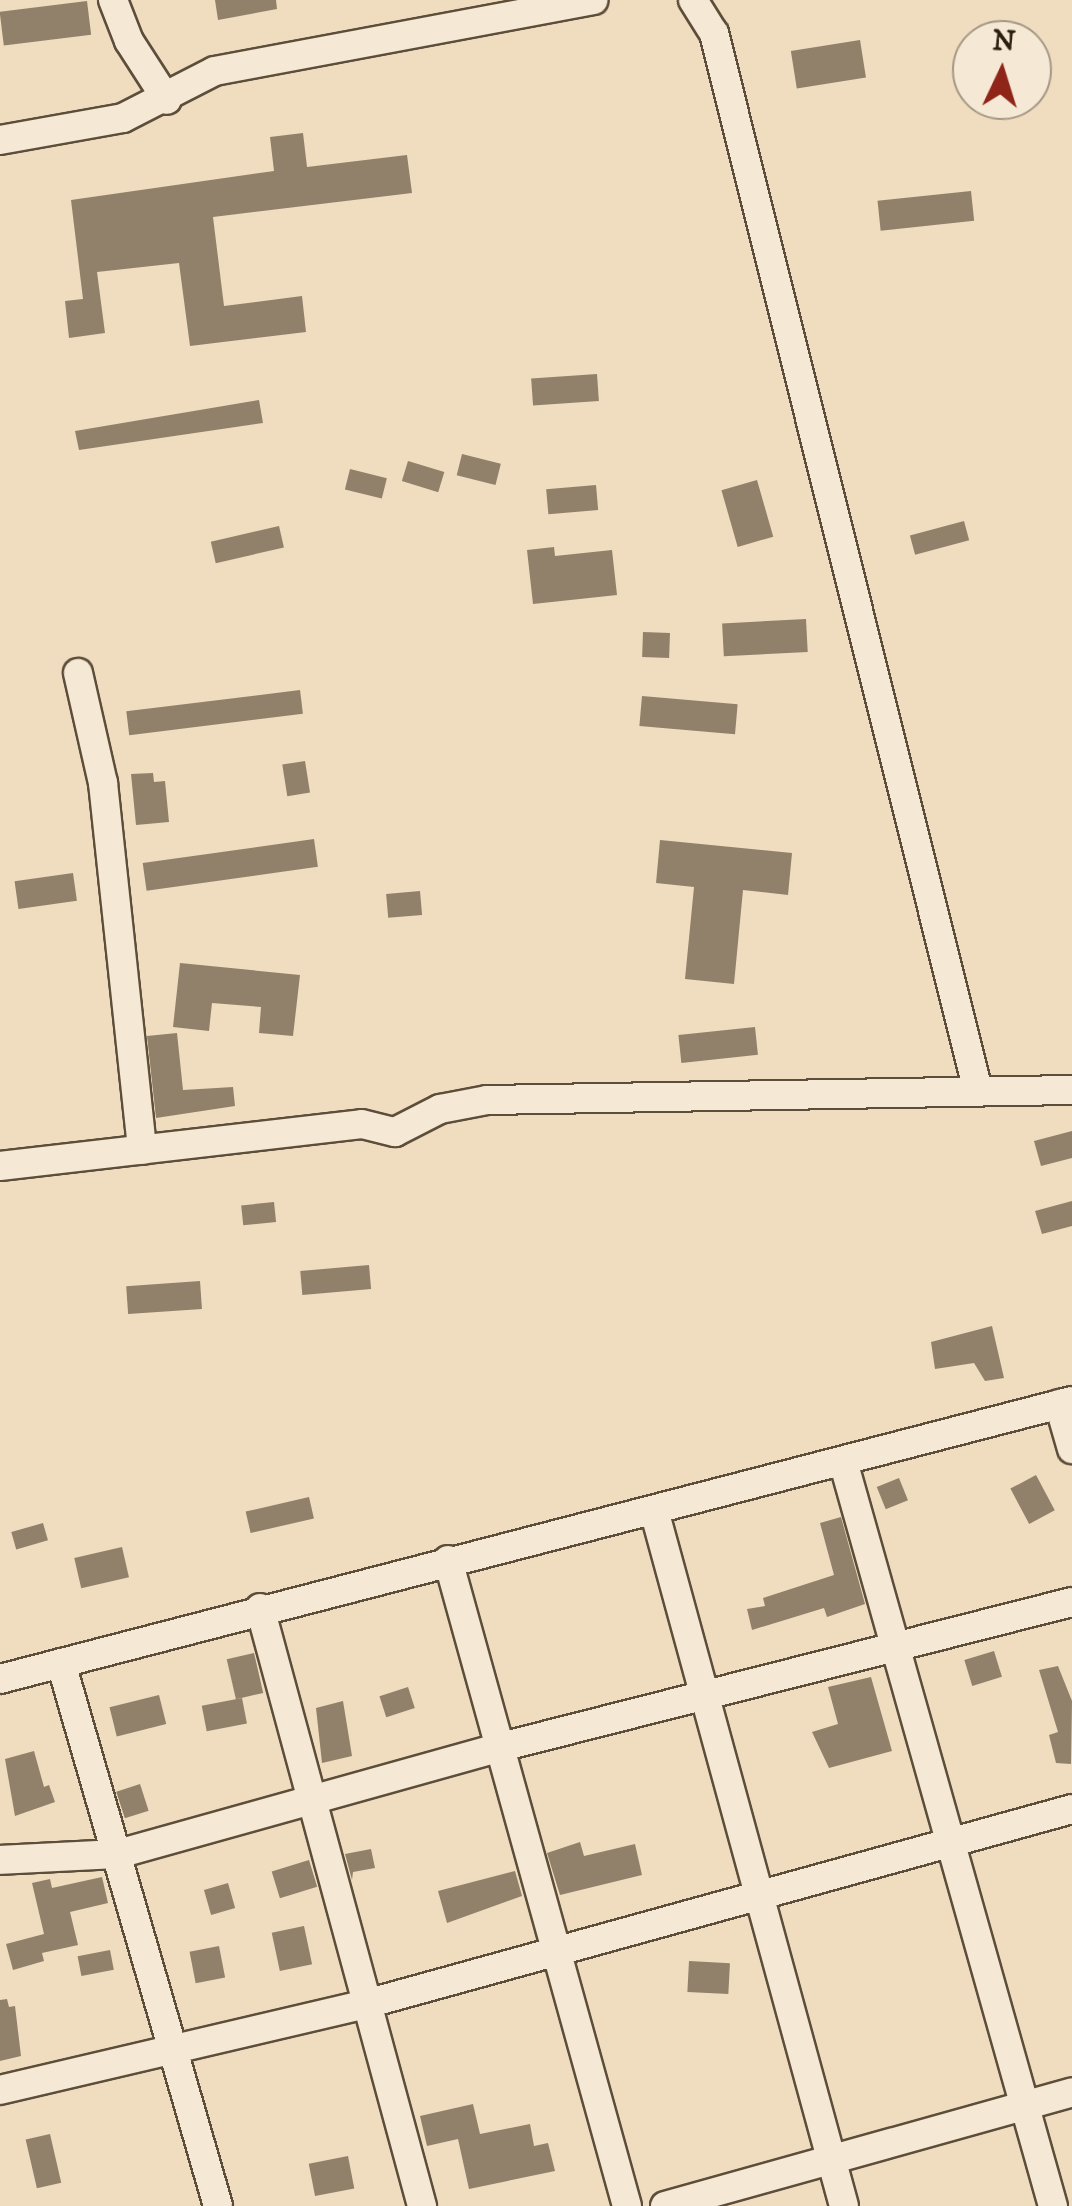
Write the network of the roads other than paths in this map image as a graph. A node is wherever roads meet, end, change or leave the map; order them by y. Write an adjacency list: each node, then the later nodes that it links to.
1 (112, 0): 4 (street)
2 (593, 0): 4 (street)
3 (693, 0): 8 (street)
4 (166, 100): 5 (street)
5 (0, 140)
6 (78, 672): 9 (street)
7 (1072, 1090): 8 (street)
8 (978, 1092): 9 (street)
9 (142, 1150): 10 (street)
10 (0, 1166)
11 (1066, 1402): 12 (street); 13 (street)
12 (1072, 1449)
13 (844, 1461): 14 (street); 18 (street)
14 (654, 1510): 15 (street); 21 (street)
15 (448, 1560): 17 (street); 22 (street)
16 (1072, 1602): 18 (street)
17 (260, 1608): 19 (street); 23 (street)
18 (894, 1650): 21 (street); 25 (street)
19 (61, 1664): 20 (street); 26 (street)
20 (0, 1679)
21 (704, 1700): 22 (street); 28 (street)
22 (497, 1748): 23 (street); 29 (street)
23 (306, 1798): 26 (street); 30 (street)
24 (1072, 1809): 25 (street)
25 (949, 1842): 28 (street); 34 (street)
26 (118, 1854): 27 (street); 31 (street)
27 (0, 1860)
28 (758, 1892): 29 (street); 35 (street)
29 (554, 1947): 30 (street); 38 (street)
30 (366, 2004): 31 (street); 37 (street)
31 (173, 2048): 32 (street); 36 (street)
32 (0, 2090)
33 (1072, 2092): 34 (street)
34 (1023, 2104): 35 (street); 41 (street)
35 (831, 2162): 39 (street); 40 (street)
36 (218, 2206)
37 (422, 2206)
38 (627, 2206)
39 (665, 2206)
40 (844, 2206)
41 (1053, 2206)

